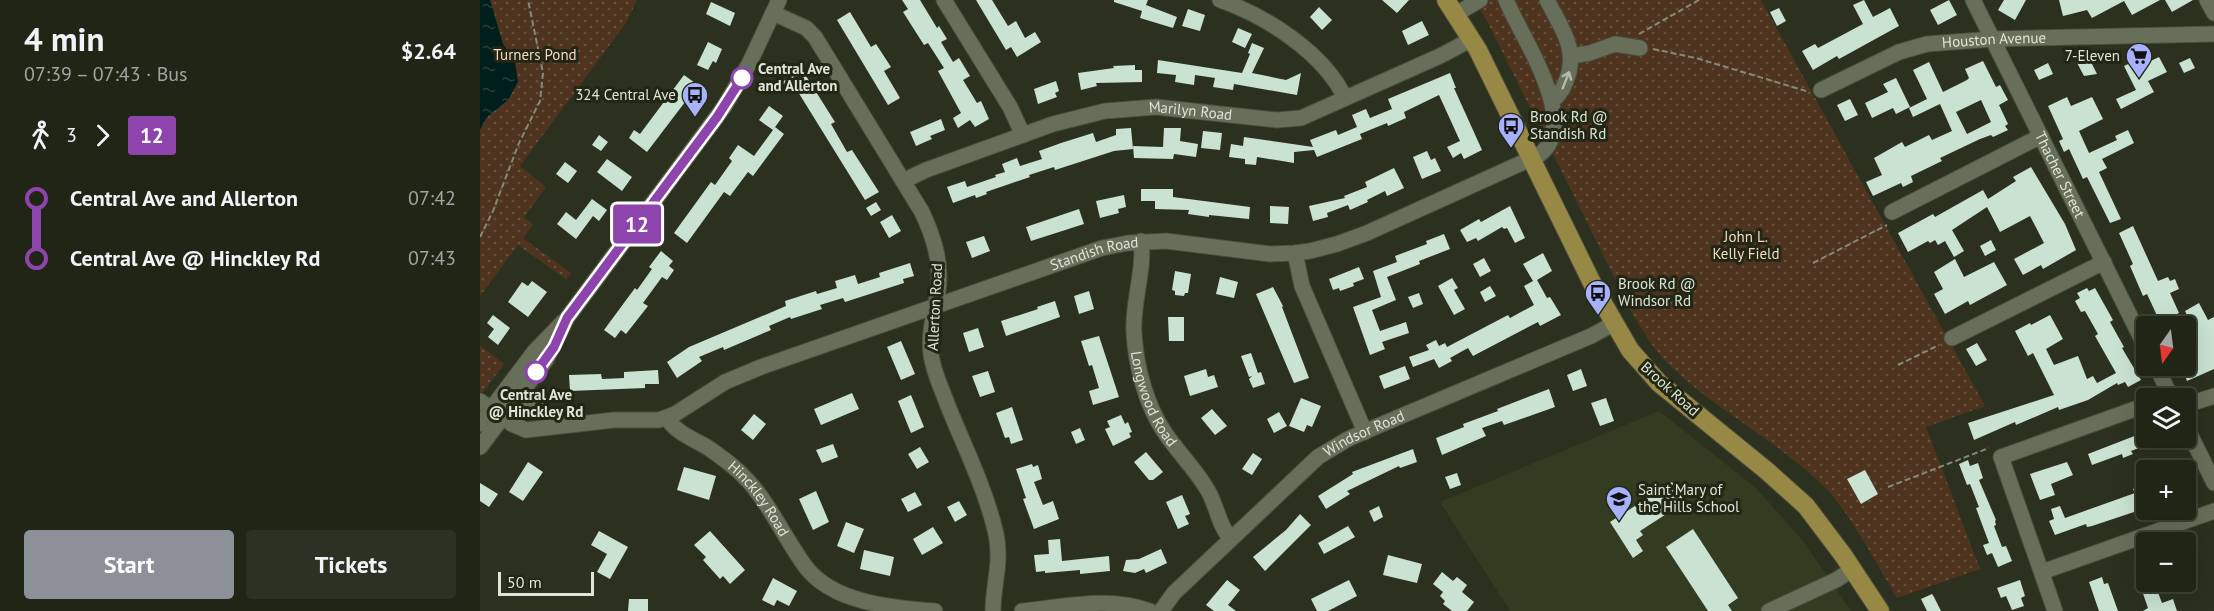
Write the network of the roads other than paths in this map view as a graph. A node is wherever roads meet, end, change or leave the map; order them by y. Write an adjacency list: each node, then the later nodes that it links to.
1 (944, 0): 19 (street)
2 (1220, 0): 17 (street)
3 (1480, 0): 9 (street)
4 (1506, 0): 18 (street)
5 (1547, 0): 15 (street)
6 (1973, 0): 13 (street, Thacher Street)
7 (2206, 0): 10 (street)
8 (776, 6): 22 (street, Allerton Road); 31 (street)
9 (1451, 7): 12 (main road, Brook Road)
10 (2214, 13)
11 (2214, 34): 13 (street, Houston Avenue)
12 (1472, 39): 17 (street, Marilyn Road); 21 (main road, Brook Road)
13 (1993, 39): 16 (street, Houston Avenue); 20 (street, Thacher Street)
14 (1635, 47): 15 (street)
15 (1572, 56): 18 (street, one-way to 15)
16 (1821, 90)
17 (1345, 98): 19 (street, Marilyn Road)
18 (1553, 100): 21 (street, Standish Road)
19 (1023, 135): 22 (street, Marilyn Road)
20 (2041, 136): 23 (street); 26 (street, Thacher Street)
21 (1531, 159): 25 (street, Standish Road); 28 (main road, Brook Road)
22 (903, 181): 27 (street, Allerton Road)
23 (1892, 212)
24 (1142, 241): 25 (street, Standish Road); 27 (street, Standish Road); 44 (street, Longwood Road)
25 (1295, 253): 39 (street)
26 (2104, 262): 29 (street, Thacher Street); 30 (street)
27 (936, 304): 36 (street, Standish Road); 49 (street, Allerton Road)
28 (1613, 324): 39 (street, Windsor Road); 45 (main road, Brook Road)
29 (2136, 328)
30 (1952, 338)
31 (515, 389): 34 (street); 38 (street)
32 (2214, 396): 33 (street)
33 (2196, 402)
34 (491, 409): 37 (street); 38 (street); 41 (street)
35 (2136, 409): 46 (street)
36 (667, 418): 38 (street); 47 (street, Hinckley Road)
37 (480, 424)
38 (568, 424)
39 (1365, 432): 44 (street, Windsor Road)
40 (2196, 446): 42 (street)
41 (480, 447)
42 (2214, 483)
43 (2214, 511): 46 (street)
44 (1230, 538): 52 (street, Windsor Road)
45 (1853, 569): 53 (street); 54 (main road, Brook Road)
46 (2042, 572): 55 (street)
47 (891, 608): 48 (street, Hinckley Road)
48 (935, 611)
49 (993, 611)
50 (1022, 611): 51 (street)
51 (1150, 611)
52 (1161, 611)
53 (1769, 611)
54 (1880, 611)
55 (2055, 611)

